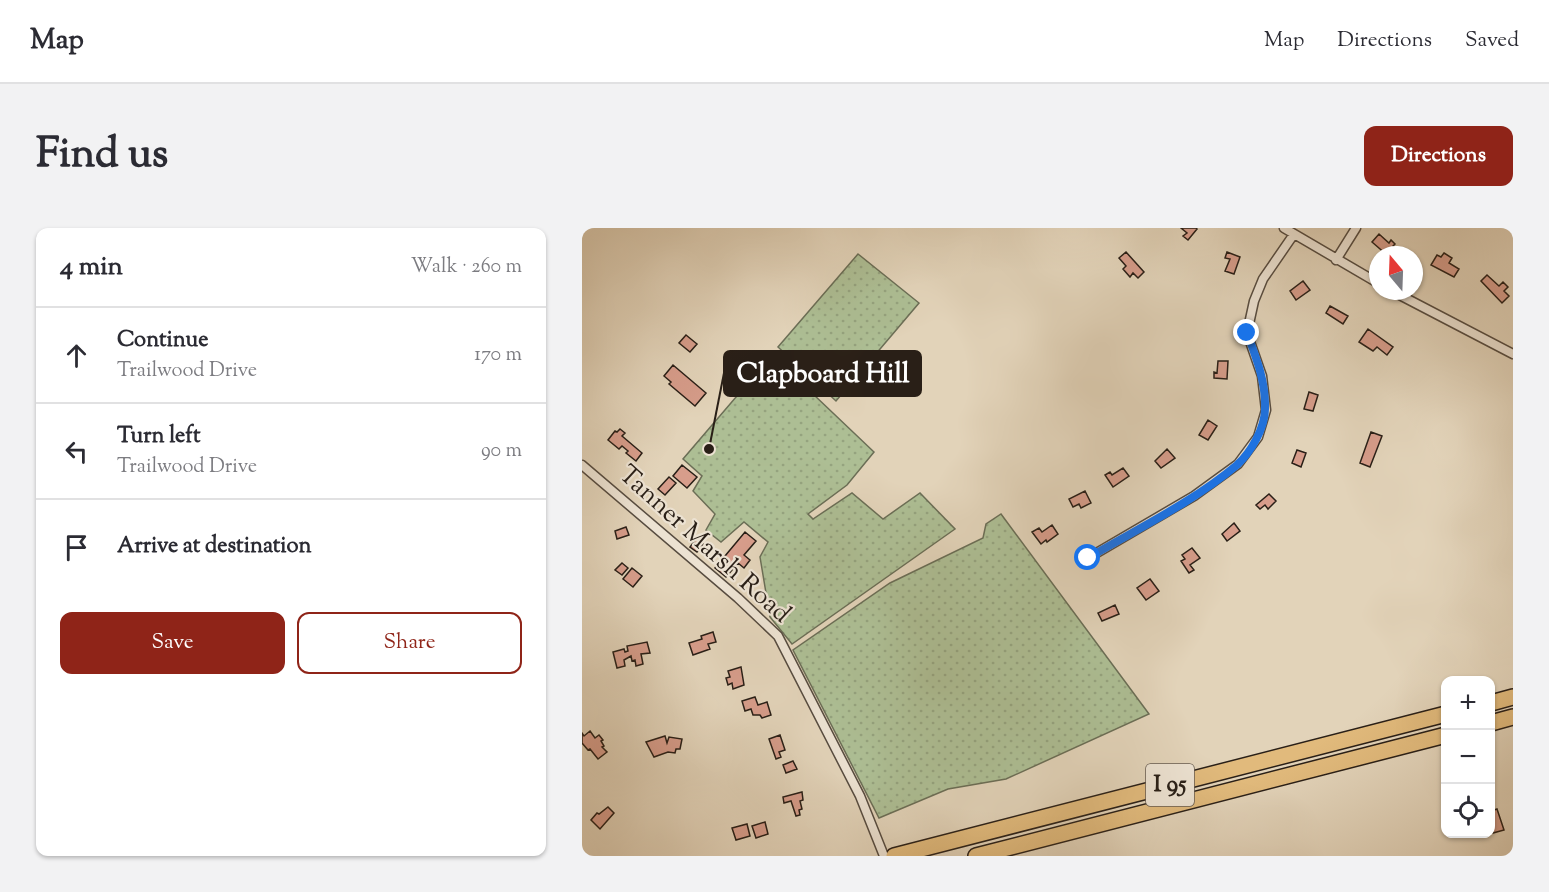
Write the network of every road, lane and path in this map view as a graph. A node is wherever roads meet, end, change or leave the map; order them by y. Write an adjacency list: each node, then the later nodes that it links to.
1 (1284, 228): 3 (street)
2 (1356, 228): 4 (street)
3 (1294, 234): 4 (street); 9 (street)
4 (1336, 260): 5 (street)
5 (1369, 278)
6 (1409, 300): 7 (street)
7 (1513, 354)
8 (582, 465): 16 (street, Tanner Marsh Road)
9 (1088, 558)
10 (1513, 697): 11 (highway)
11 (1495, 702)
12 (1441, 715): 17 (highway, I 95)
13 (1513, 717): 14 (highway)
14 (1495, 722)
15 (1441, 736): 18 (highway, I 95)
16 (884, 856)
17 (894, 856)
18 (976, 856)

